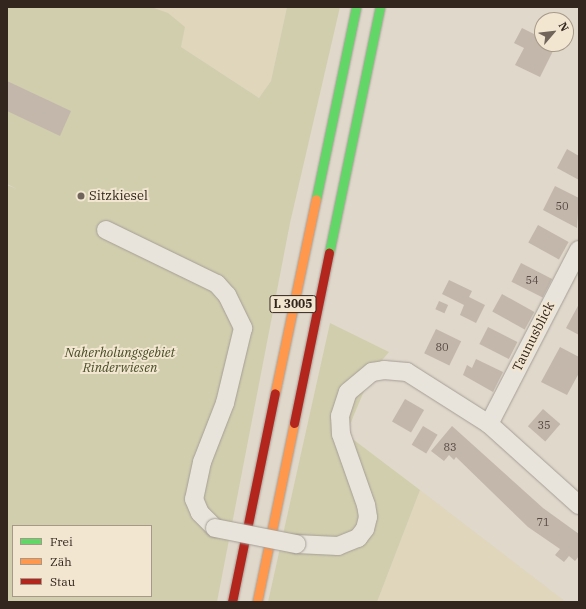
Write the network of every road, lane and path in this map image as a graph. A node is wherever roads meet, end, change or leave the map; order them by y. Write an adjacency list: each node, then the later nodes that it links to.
1 (356, 7): 7 (highway, L 3005)
2 (380, 7): 8 (highway, L 3005)
3 (106, 230): 5 (street, bridge)
4 (579, 250): 5 (street, Taunusblick)
5 (489, 424): 6 (street)
6 (579, 505)
7 (232, 602)
8 (257, 602)

